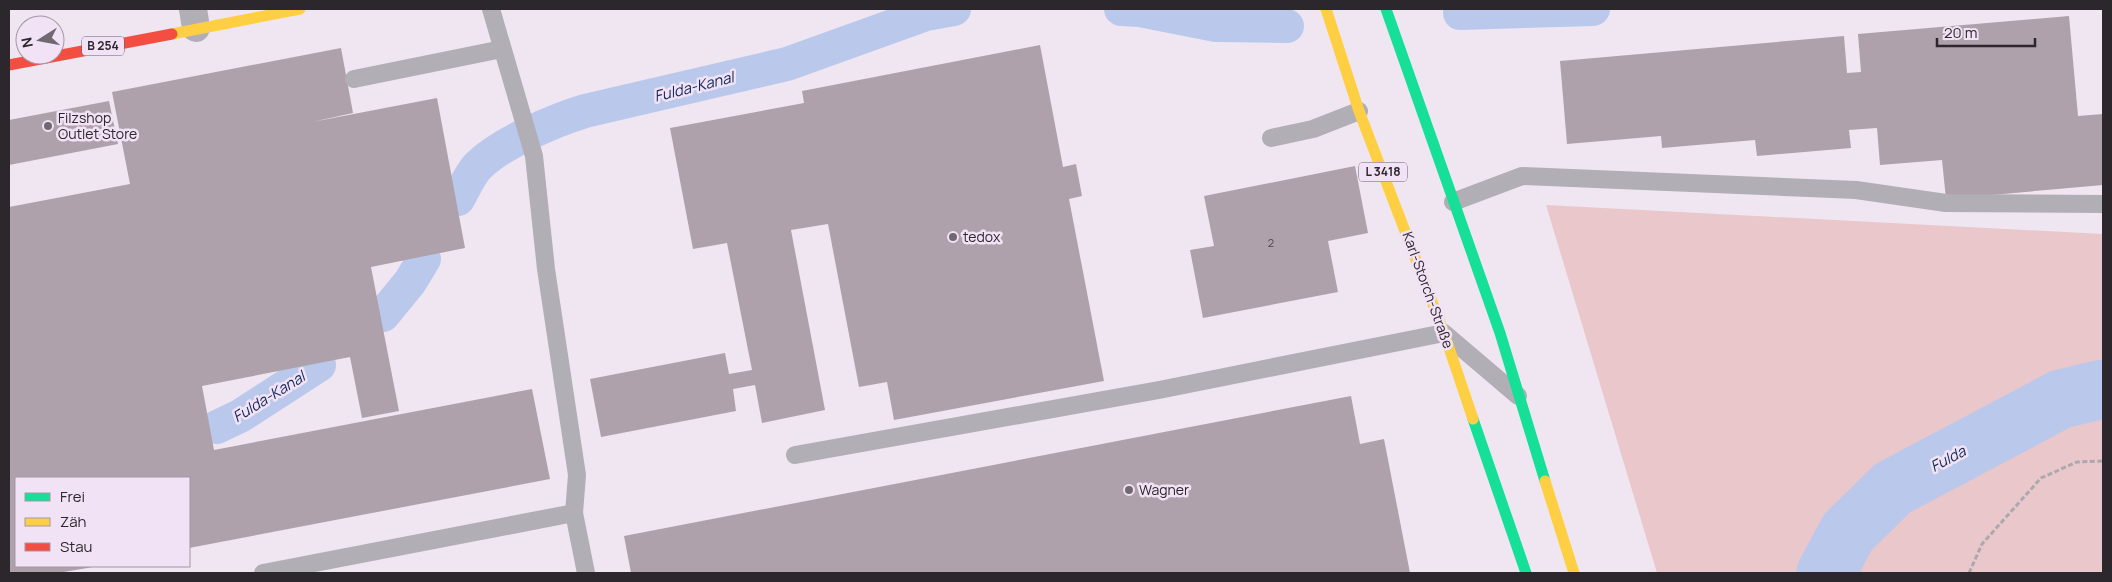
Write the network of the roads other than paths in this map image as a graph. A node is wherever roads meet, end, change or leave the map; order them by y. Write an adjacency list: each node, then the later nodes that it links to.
1 (300, 9): 5 (main road, B 254)
2 (491, 9): 6 (lane)
3 (1326, 9): 9 (main road, Karl-Storch-Straße / L 3418)
4 (1386, 9): 11 (main road)
5 (194, 18): 7 (main road, B 254)
6 (502, 48): 8 (lane); 16 (lane)
7 (9, 65)
8 (354, 79)
9 (1359, 111): 10 (lane); 13 (main road, Karl-Storch-Straße / L 3418)
10 (1271, 138)
11 (1453, 202): 12 (lane); 14 (main road)
12 (2103, 204)
13 (1444, 333): 14 (lane); 15 (lane); 19 (main road, Karl-Storch-Straße / L 3418)
14 (1520, 398): 20 (main road)
15 (795, 455)
16 (574, 513): 17 (lane); 18 (lane)
17 (263, 573)
18 (586, 573)
19 (1526, 573)
20 (1574, 573)

